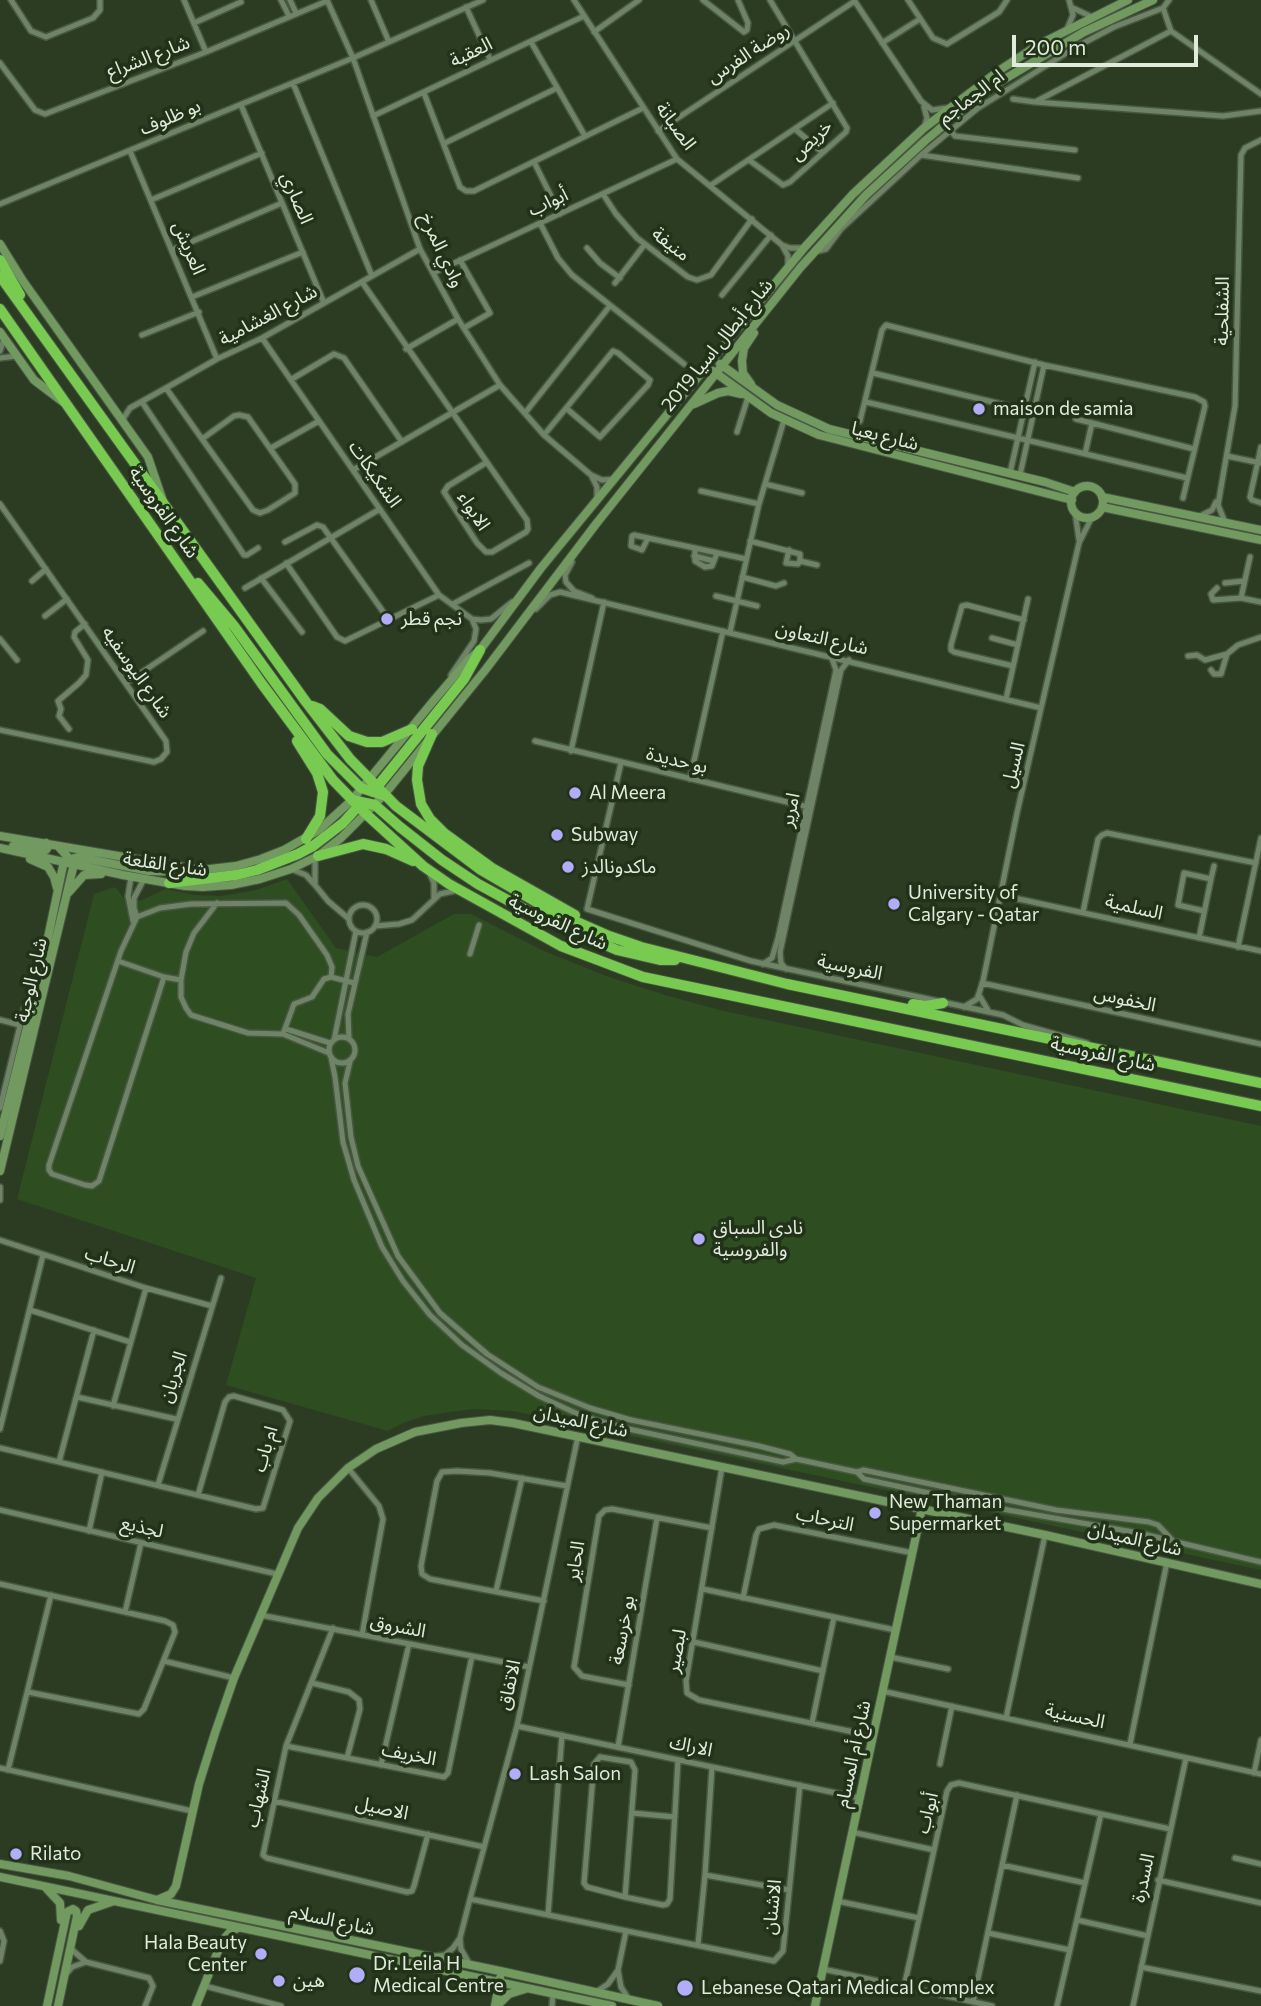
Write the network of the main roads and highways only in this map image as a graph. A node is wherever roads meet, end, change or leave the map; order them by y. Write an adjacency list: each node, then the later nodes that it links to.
1 (1128, 0): 10 (main road, شارع أبطال اسيا 2019)
2 (1153, 0): 5 (main road, شارع أبطال اسيا 2019)
3 (0, 244): 19 (main road, شارع الفروسية)
4 (0, 260): 8 (highway)
5 (800, 268): 12 (main road, شارع أبطال اسيا 2019); 13 (main road)
6 (0, 276): 8 (highway, شارع الفروسية)
7 (0, 309): 15 (highway, شارع الفروسية)
8 (34, 324): 19 (highway, شارع الفروسية)
9 (2, 334): 15 (main road, شارع الفروسية)
10 (713, 359): 11 (main road, شارع أبطال اسيا 2019); 12 (main road, شارع بعيا)
11 (707, 367): 12 (main road, شارع بعيا); 23 (main road, شارع أبطال اسيا 2019)
12 (718, 370): 13 (main road, شارع بعيا); 14 (main road, شارع بعيا); 16 (main road, شارع أبطال اسيا 2019)
13 (758, 393): 17 (main road, شارع بعيا)
14 (746, 396): 16 (main road); 17 (main road, شارع بعيا)
15 (66, 404): 22 (highway, شارع الفروسية)
16 (686, 410): 27 (main road, شارع أبطال اسيا 2019)
17 (1074, 496): 18 (main road); 18 (main road)
18 (1102, 502): 20 (main road); 21 (main road)
19 (164, 504): 25 (highway, شارع الفروسية)
20 (1261, 530)
21 (1261, 540)
22 (189, 578): 24 (highway, شارع الفروسية); 28 (highway)
23 (480, 650): 26 (main road, شارع أبطال اسيا 2019); 28 (highway)
24 (261, 684): 28 (highway, شارع الفروسية); 30 (highway)
25 (309, 705): 26 (highway); 28 (highway, شارع الفروسية)
26 (412, 729): 28 (main road, شارع أبطال اسيا 2019)
27 (432, 734): 28 (main road, شارع أبطال اسيا 2019); 41 (highway)
28 (367, 797): 30 (main road, شارع القلعة); 33 (main road, شارع القلعة); 35 (highway, شارع الفروسية); 38 (highway); 41 (highway, شارع الفروسية); 42 (highway)
29 (0, 836): 31 (main road, شارع القلعة)
30 (306, 839): 36 (main road, شارع القلعة)
31 (50, 843): 32 (main road); 34 (main road); 36 (main road, شارع القلعة)
32 (0, 848): 34 (main road, شارع القلعة); 39 (main road)
33 (316, 857): 35 (highway); 38 (main road, شارع القلعة)
34 (70, 861): 36 (main road); 37 (main road, شارع القلعة); 39 (main road, شارع الوجبة); 40 (main road, شارع الوجبة)
35 (425, 867): 46 (highway, شارع الفروسية)
36 (201, 870)
37 (127, 876): 38 (main road, شارع القلعة); 40 (main road)
38 (169, 883)
39 (57, 895): 47 (main road, شارع الوجبة)
40 (68, 895): 48 (main road, شارع الوجبة)
41 (592, 929): 42 (highway, شارع الفروسية)
42 (694, 961): 43 (highway, شارع الفروسية)
43 (787, 984): 44 (highway); 45 (highway, شارع الفروسية)
44 (943, 1003)
45 (1261, 1083)
46 (1261, 1105)
47 (0, 1136)
48 (0, 1171)
49 (922, 1508): 50 (main road, شارع الميدان); 53 (main road, شارع الميدان); 72 (main road, شارع أم المسام)
50 (1261, 1584)
51 (0, 1864): 56 (main road, شارع السلام)
52 (0, 1877): 54 (main road, شارع السلام)
53 (176, 1886): 56 (main road); 57 (main road)
54 (45, 1887): 55 (main road, شارع السلام); 62 (main road)
55 (114, 1900): 58 (main road, شارع السلام); 61 (main road)
56 (157, 1900): 57 (main road, شارع السلام)
57 (187, 1906): 63 (main road, شارع السلام)
58 (214, 1923): 59 (main road, شارع السلام); 60 (main road)
59 (237, 1928): 60 (main road); 64 (main road, شارع السلام)
60 (222, 1941): 69 (main road)
61 (70, 1948): 62 (main road); 68 (main road)
62 (58, 1952): 67 (main road)
63 (503, 1976): 64 (main road, شارع السلام); 65 (main road, شارع السلام); 66 (main road); 71 (main road, شارع السلام)
64 (483, 1978): 66 (main road)
65 (528, 1988): 66 (main road); 70 (main road, شارع السلام)
66 (498, 2004)
67 (47, 2006)
68 (58, 2006)
69 (196, 2006)
70 (611, 2006)
71 (658, 2006)
72 (815, 2006)

